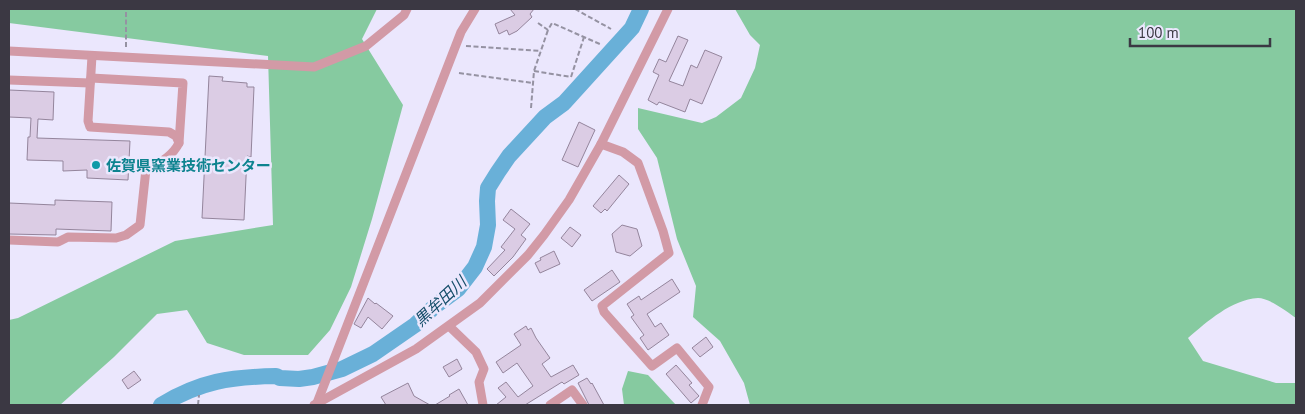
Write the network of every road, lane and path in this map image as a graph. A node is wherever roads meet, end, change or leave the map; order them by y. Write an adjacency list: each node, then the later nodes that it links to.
1 (126, 9): 15 (path)
2 (406, 9): 15 (street)
3 (475, 9): 27 (street)
4 (575, 9): 7 (path)
5 (668, 9): 23 (street)
6 (538, 23): 8 (path)
7 (611, 28)
8 (548, 30): 9 (path); 13 (path)
9 (584, 37): 10 (path); 16 (path)
10 (602, 45)
11 (463, 46): 13 (path)
12 (9, 51): 14 (street)
13 (541, 51): 16 (path)
14 (92, 56): 15 (street); 19 (street)
15 (126, 57)
16 (534, 71): 20 (path)
17 (460, 73): 20 (path)
18 (9, 80): 19 (street)
19 (90, 81): 22 (street); 22 (street)
20 (533, 83): 21 (path)
21 (531, 108)
22 (179, 143): 24 (street)
23 (601, 144): 25 (street); 32 (street)
24 (9, 240)
25 (449, 326): 27 (street); 29 (street)
26 (199, 395): 28 (path)
27 (316, 404)
28 (198, 405)
29 (484, 405)
30 (550, 405): 31 (street)
31 (583, 405)
32 (702, 405)

